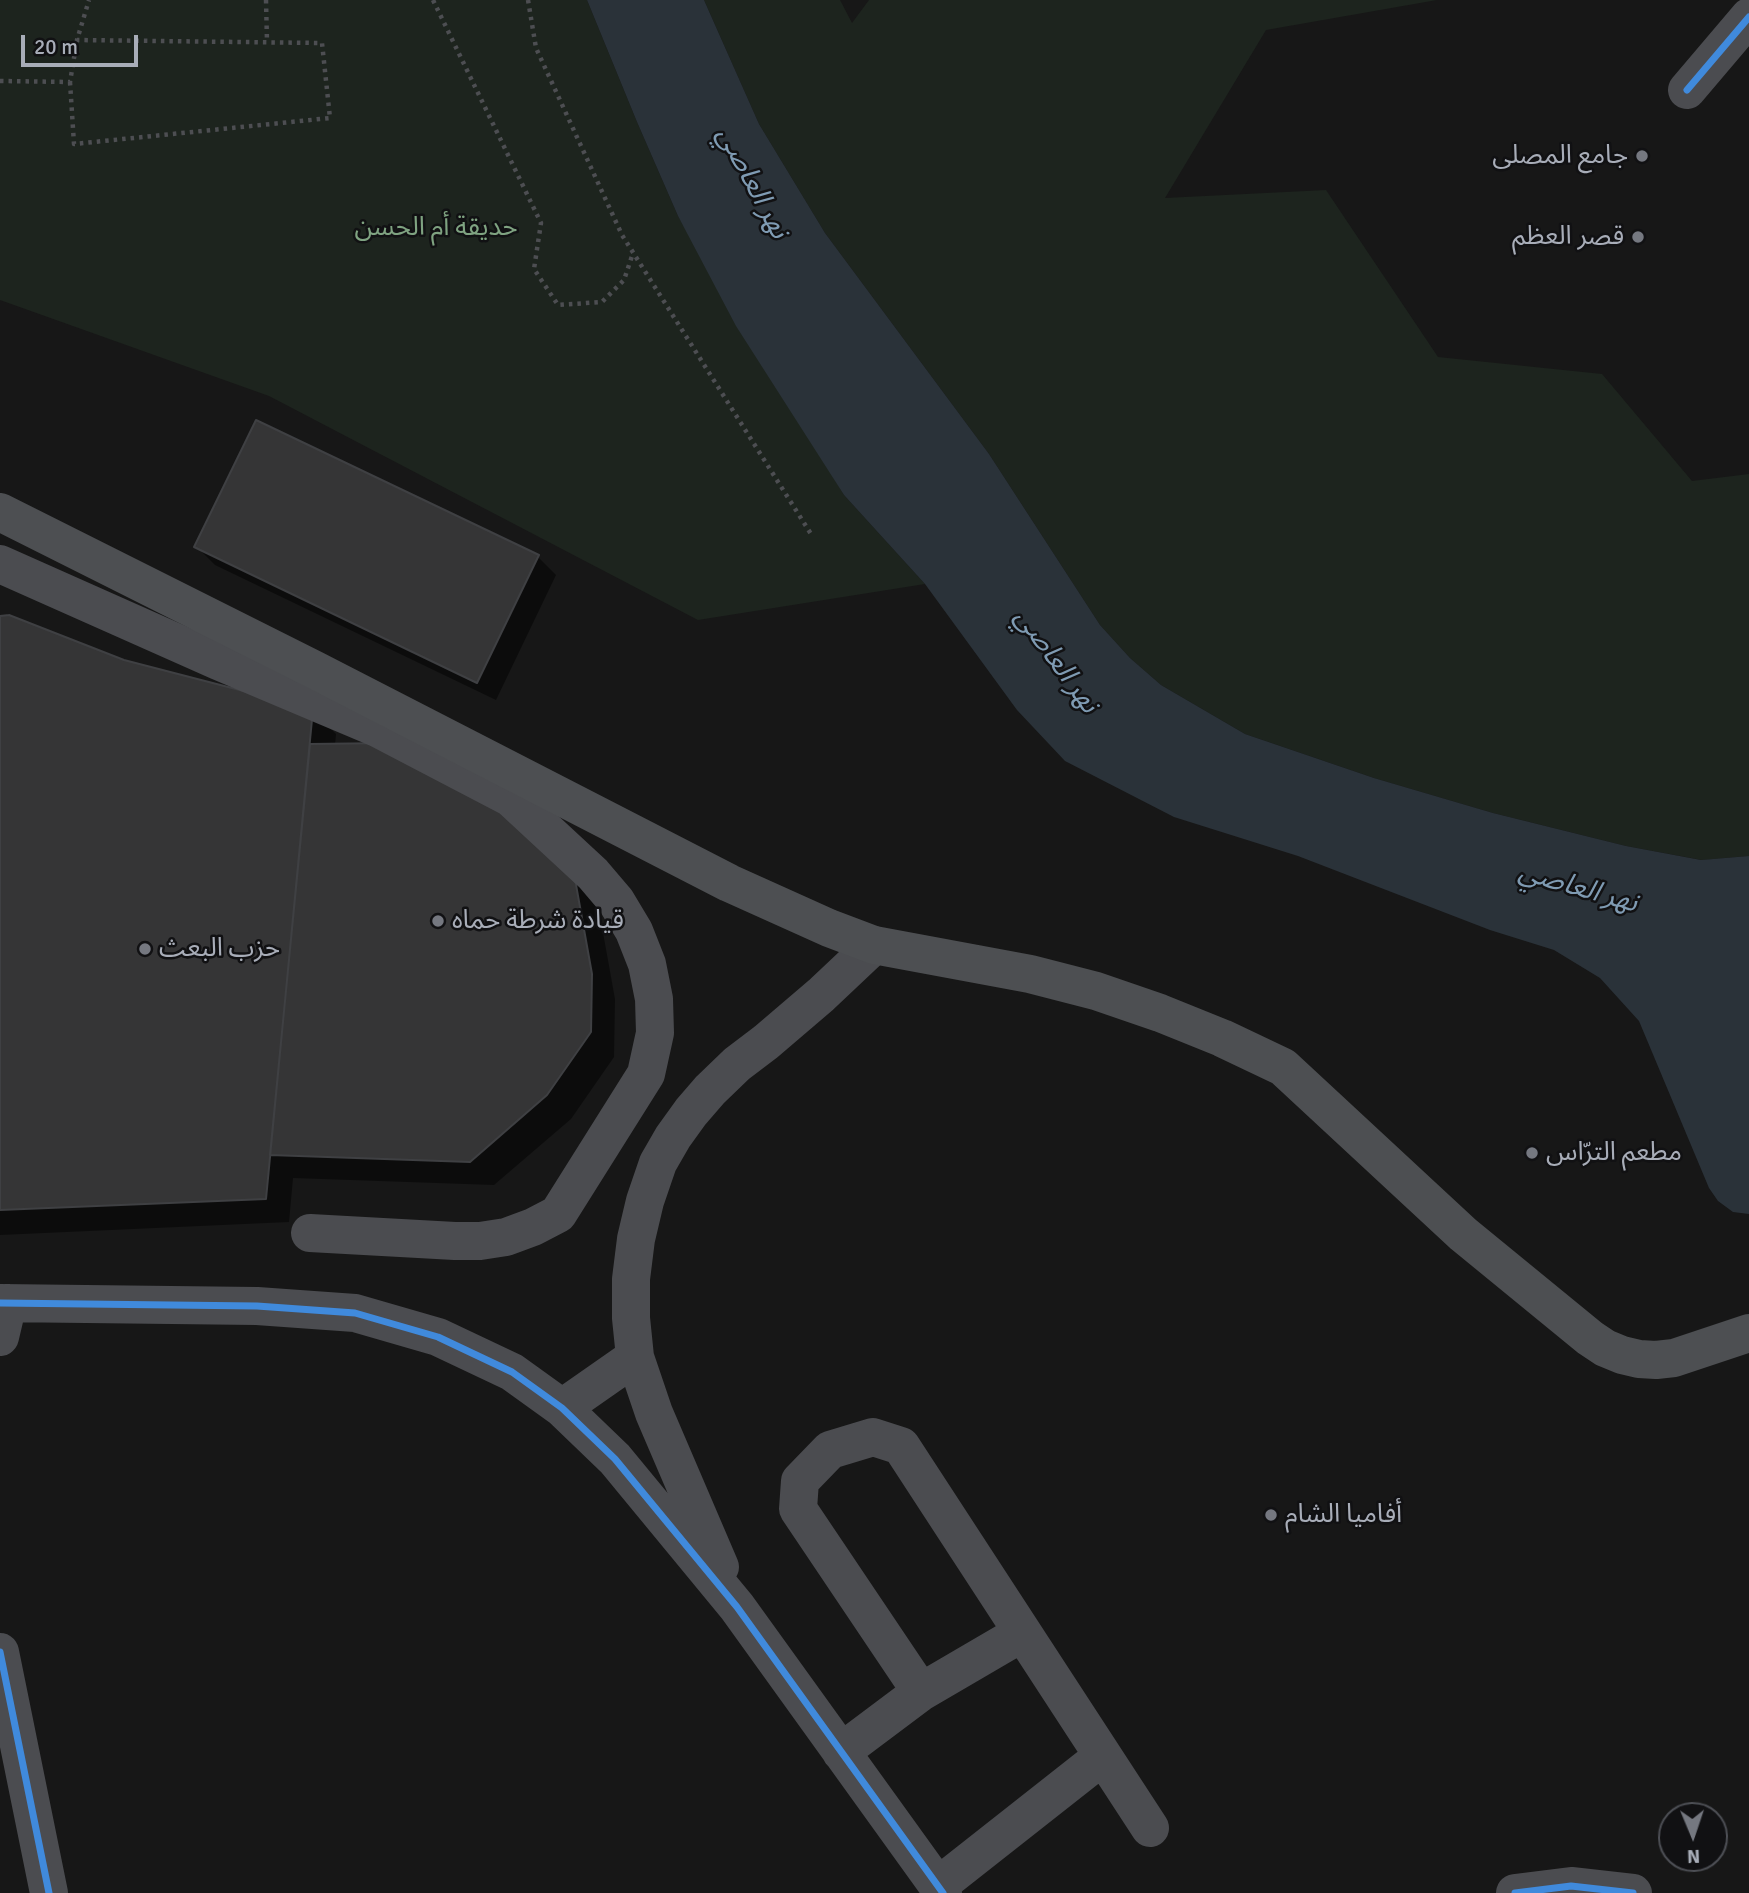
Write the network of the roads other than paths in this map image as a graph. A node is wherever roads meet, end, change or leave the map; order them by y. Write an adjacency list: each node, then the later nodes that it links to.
1 (1749, 17): 2 (street)
2 (1687, 90)
3 (0, 512): 5 (main road)
4 (0, 564): 6 (street)
5 (874, 945): 8 (main road); 9 (street)
6 (310, 1233)
7 (3, 1314): 10 (street)
8 (1749, 1333)
9 (635, 1357): 10 (street); 11 (street)
10 (562, 1408): 11 (street)
11 (737, 1607): 15 (street)
12 (1022, 1633): 14 (street); 14 (street); 16 (street)
13 (0, 1652): 19 (street)
14 (921, 1692): 15 (street)
15 (841, 1752): 18 (street)
16 (1103, 1756): 17 (street); 18 (street)
17 (1150, 1828)
18 (940, 1889)
19 (49, 1893)
20 (1516, 1893): 21 (street)
21 (1633, 1893)

